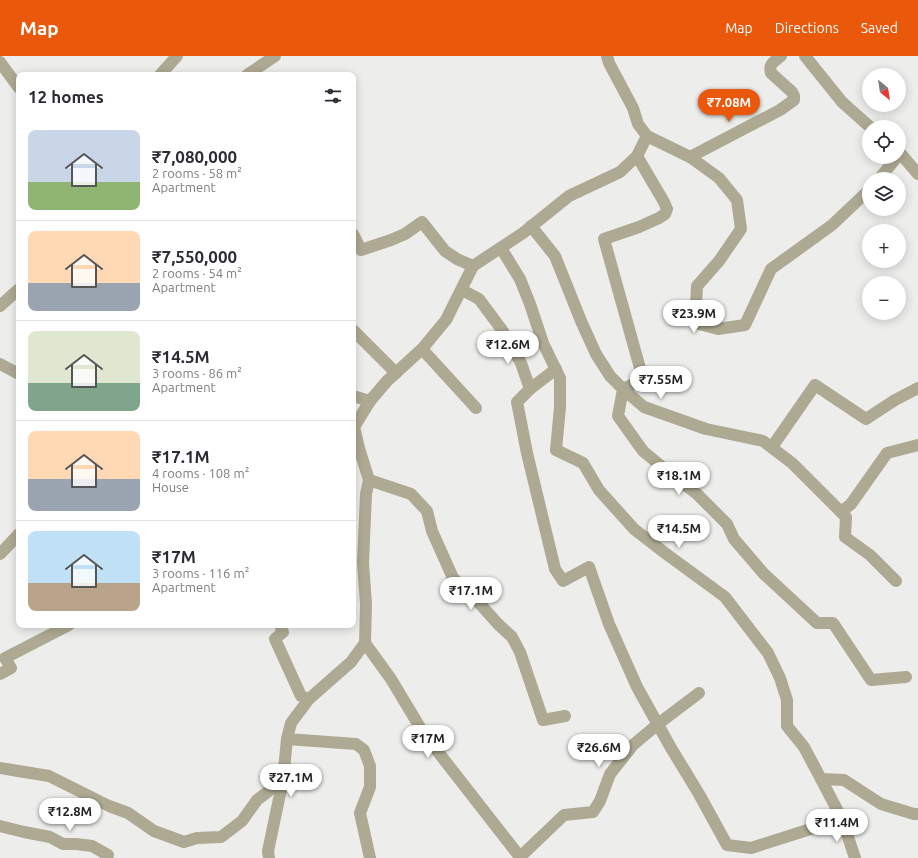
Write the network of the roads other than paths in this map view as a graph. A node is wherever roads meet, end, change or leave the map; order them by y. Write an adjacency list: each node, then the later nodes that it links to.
1 (176, 56): 7 (street)
2 (275, 56): 8 (street)
3 (608, 56): 11 (street)
4 (781, 56): 13 (street)
5 (805, 56): 10 (street)
6 (0, 62): 9 (street)
7 (163, 72)
8 (251, 72)
9 (16, 84)
10 (862, 120)
11 (647, 136): 12 (street); 13 (street)
12 (638, 156): 19 (street); 34 (street)
13 (690, 157): 18 (street)
14 (906, 161): 17 (street)
15 (891, 164): 16 (street)
16 (885, 172)
17 (918, 174)
18 (862, 197)
19 (531, 226): 21 (street); 34 (street)
20 (356, 240): 22 (street)
21 (501, 248): 22 (street); 29 (street)
22 (473, 266): 23 (street)
23 (462, 290): 27 (street); 33 (street)
24 (16, 291): 25 (street)
25 (0, 306)
26 (356, 333): 31 (street)
27 (422, 350): 31 (street); 37 (street)
28 (0, 364): 30 (street)
29 (556, 369): 33 (street); 58 (street)
30 (16, 372)
31 (396, 373): 36 (street)
32 (918, 388): 40 (street)
33 (530, 389): 55 (street)
34 (623, 389): 40 (street); 51 (street)
35 (356, 397): 36 (street)
36 (370, 401): 38 (street)
37 (476, 408)
38 (356, 424)
39 (918, 445): 43 (street)
40 (772, 447): 43 (street)
41 (357, 457): 42 (street)
42 (369, 480): 49 (street); 54 (street)
43 (841, 512): 46 (street)
44 (16, 537): 45 (street)
45 (0, 554)
46 (896, 581)
47 (63, 628): 50 (street)
48 (281, 628): 53 (street)
49 (365, 643): 53 (street); 64 (street)
50 (0, 674)
51 (906, 678)
52 (699, 693): 55 (street)
53 (309, 699): 56 (street)
54 (565, 716)
55 (658, 724): 63 (street); 64 (street)
56 (287, 739): 59 (street); 67 (street)
57 (0, 768): 59 (street)
58 (821, 779): 60 (street); 61 (street)
59 (283, 780): 66 (street)
60 (918, 814)
61 (842, 819): 63 (street); 68 (street)
62 (0, 826): 65 (street)
63 (747, 853)
64 (520, 857)
65 (106, 858)
66 (269, 858)
67 (370, 858)
68 (855, 858)

